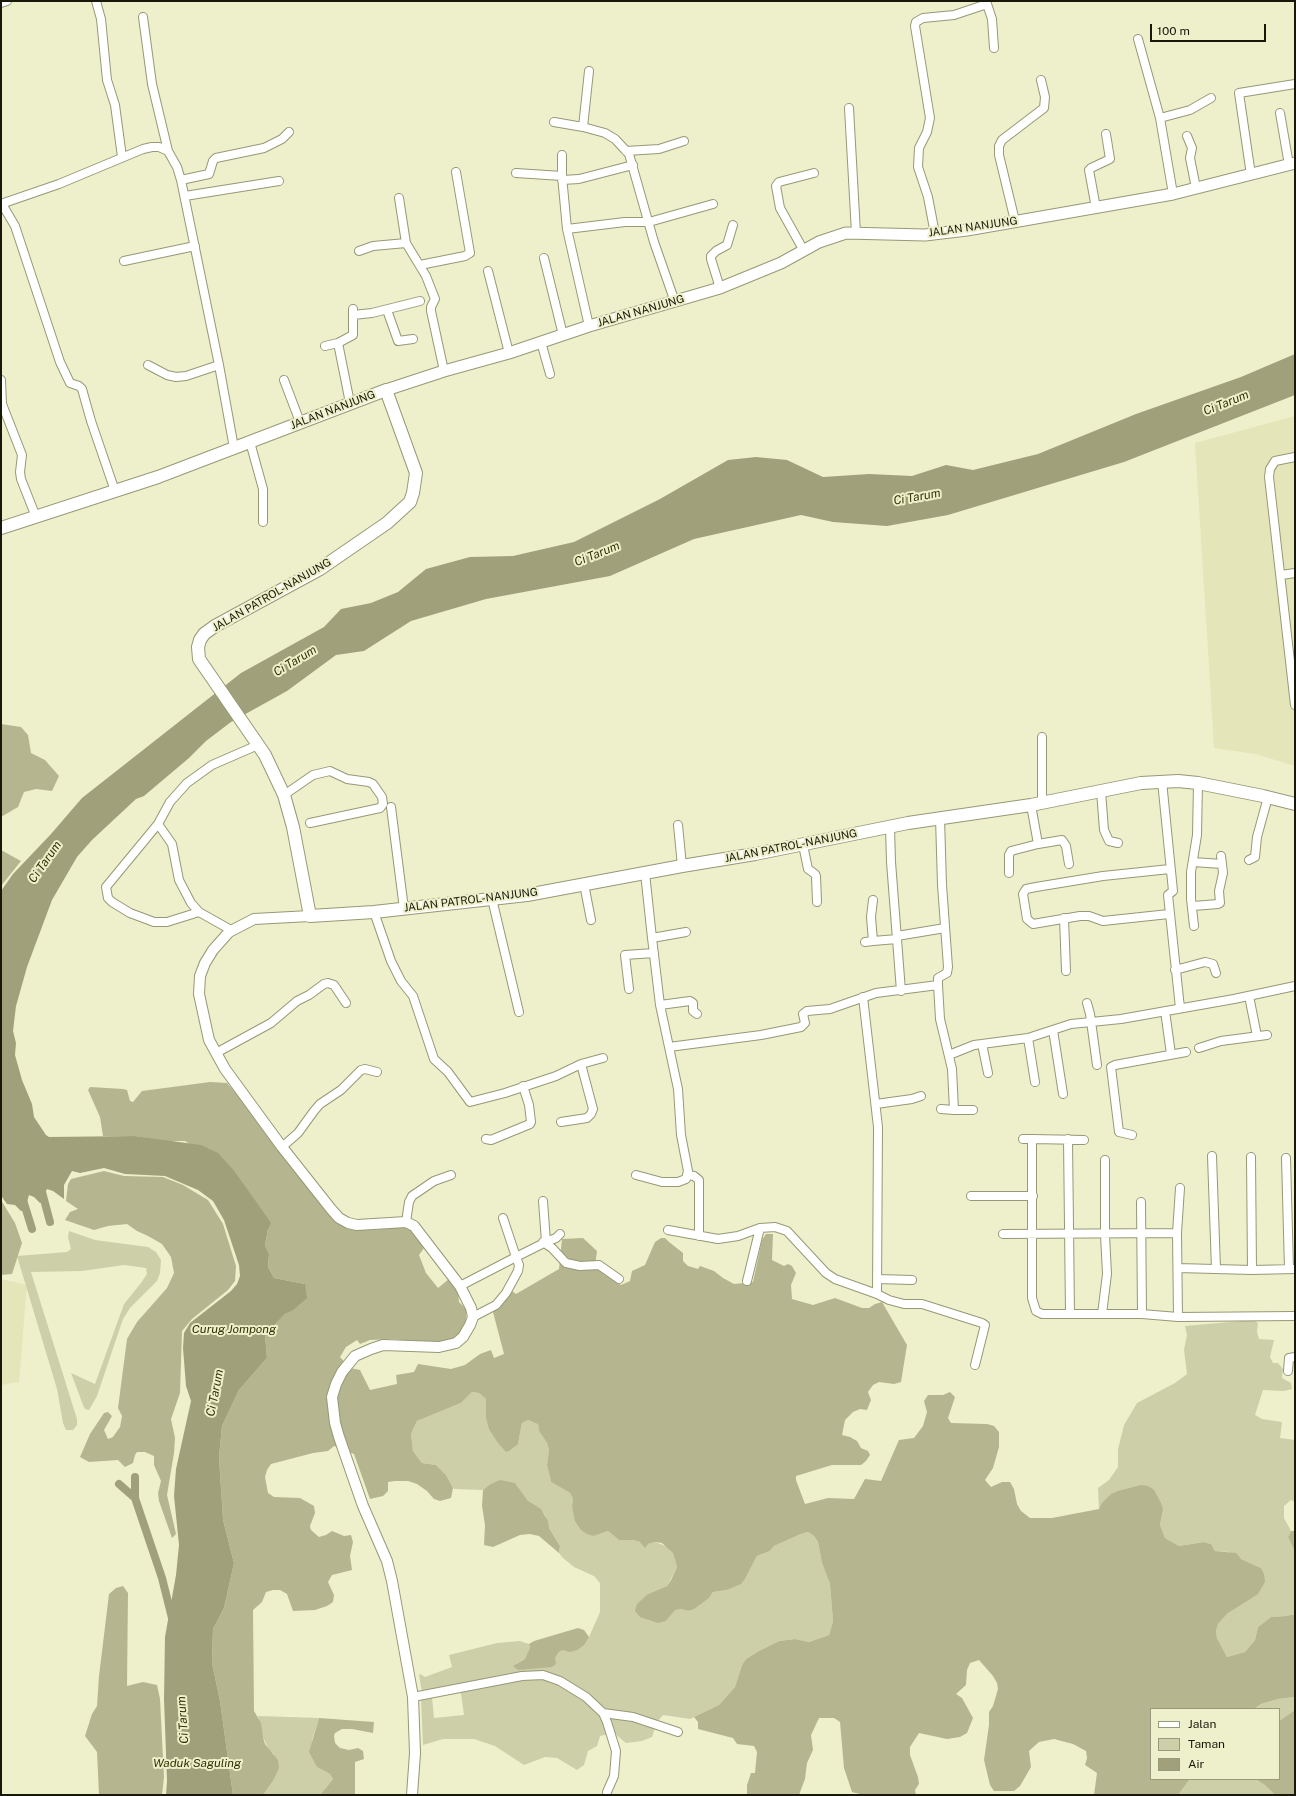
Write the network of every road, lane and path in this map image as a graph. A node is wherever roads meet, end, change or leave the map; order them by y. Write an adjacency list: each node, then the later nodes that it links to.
1 (7, 1): 3 (street)
2 (96, 1): 24 (street)
3 (1, 3)
4 (986, 3): 7 (street); 46 (street)
5 (143, 17): 22 (street)
6 (1138, 39): 14 (street)
7 (994, 48)
8 (589, 71): 16 (street)
9 (1041, 80): 41 (street)
10 (1295, 84): 30 (street)
11 (1211, 98): 14 (street)
12 (849, 108): 45 (street)
13 (1280, 113): 25 (street)
14 (1160, 118): 35 (street)
15 (554, 122): 16 (street)
16 (583, 127): 21 (street)
17 (289, 132): 32 (street)
18 (1106, 134): 40 (street)
19 (1187, 136): 34 (street)
20 (684, 141): 21 (street)
21 (626, 150): 26 (street)
22 (168, 151): 24 (street); 32 (street)
23 (562, 155): 31 (street)
24 (122, 157): 38 (street)
25 (1292, 164): 30 (main road, JALAN NANJUNG)
26 (633, 165): 31 (street); 42 (street)
27 (456, 172): 53 (street)
28 (516, 173): 31 (street)
29 (814, 173): 50 (street)
30 (1251, 175): 34 (main road, JALAN NANJUNG)
31 (562, 178): 44 (street)
32 (181, 180): 36 (street)
33 (279, 181): 36 (street)
34 (1196, 188): 35 (main road, JALAN NANJUNG)
35 (1173, 194): 40 (main road, JALAN NANJUNG)
36 (185, 196): 48 (street)
37 (399, 198): 47 (street)
38 (2, 204): 78 (street)
39 (713, 204): 42 (street)
40 (1096, 208): 41 (main road, JALAN NANJUNG)
41 (1014, 221): 46 (main road, JALAN NANJUNG)
42 (649, 222): 44 (street); 57 (street)
43 (733, 225): 55 (street)
44 (567, 229): 59 (street)
45 (856, 233): 46 (main road, JALAN NANJUNG); 50 (main road, JALAN NANJUNG)
46 (935, 234)
47 (406, 243): 49 (street); 53 (street)
48 (195, 246): 52 (street); 67 (street)
49 (359, 251)
50 (804, 251): 55 (main road, JALAN NANJUNG)
51 (544, 258): 60 (street)
52 (124, 261)
53 (420, 265): 68 (street)
54 (488, 271): 65 (street)
55 (720, 288): 57 (main road, JALAN NANJUNG)
56 (420, 301): 58 (street)
57 (675, 302): 59 (main road, JALAN NANJUNG)
58 (387, 310): 61 (street); 63 (street)
59 (589, 326): 60 (main road, JALAN NANJUNG)
60 (563, 335): 62 (main road, JALAN NANJUNG)
61 (413, 339)
62 (541, 342): 65 (main road, JALAN NANJUNG); 69 (street)
63 (338, 343): 64 (street); 73 (street)
64 (325, 346)
65 (509, 353): 68 (main road, JALAN NANJUNG)
66 (148, 365): 67 (street)
67 (219, 365): 76 (street)
68 (444, 371): 72 (main road, JALAN NANJUNG)
69 (550, 374)
70 (1, 380): 79 (street)
71 (284, 380): 74 (street)
72 (386, 390): 73 (main road, JALAN NANJUNG); 86 (main road, JALAN PATROL-NANJUNG)
73 (350, 403): 74 (main road, JALAN NANJUNG)
74 (300, 422): 75 (main road, JALAN NANJUNG)
75 (250, 442): 76 (main road, JALAN NANJUNG); 80 (street)
76 (234, 448): 78 (main road, JALAN NANJUNG)
77 (1295, 457): 83 (street)
78 (115, 491): 79 (main road, JALAN NANJUNG)
79 (36, 518): 81 (main road, JALAN NANJUNG)
80 (263, 522)
81 (1, 528)
82 (1295, 573): 83 (street)
83 (1281, 574): 84 (street)
84 (1295, 705)
85 (1042, 737): 92 (street)
86 (256, 742): 90 (main road, JALAN PATROL-NANJUNG); 97 (street)
87 (1162, 781): 88 (main road, JALAN PATROL-NANJUNG); 89 (main road, JALAN PATROL-NANJUNG); 107 (street)
88 (1198, 783): 91 (main road, JALAN PATROL-NANJUNG); 104 (street)
89 (1101, 791): 92 (main road, JALAN PATROL-NANJUNG); 100 (street)
90 (284, 794): 96 (street); 119 (main road, JALAN PATROL-NANJUNG)
91 (1268, 797): 93 (main road, JALAN PATROL-NANJUNG); 103 (street)
92 (1037, 803): 95 (main road, JALAN PATROL-NANJUNG); 101 (street)
93 (1295, 804)
94 (391, 807): 115 (street)
95 (940, 818): 99 (main road, JALAN PATROL-NANJUNG); 123 (street)
96 (310, 823)
97 (158, 824): 116 (street); 116 (street)
98 (678, 825): 106 (street)
99 (890, 827): 102 (main road, JALAN PATROL-NANJUNG); 127 (street)
100 (1118, 843)
101 (1038, 844): 105 (street); 108 (street)
102 (803, 845): 106 (main road, JALAN PATROL-NANJUNG); 113 (street)
103 (1249, 860)
104 (1192, 862): 114 (street); 114 (street)
105 (1069, 864)
106 (682, 866): 109 (main road, JALAN PATROL-NANJUNG)
107 (1170, 869): 118 (street); 120 (street)
108 (1009, 872)
109 (645, 873): 110 (main road, JALAN PATROL-NANJUNG); 126 (street)
110 (584, 884): 111 (main road, JALAN PATROL-NANJUNG); 121 (street)
111 (492, 900): 115 (main road, JALAN PATROL-NANJUNG); 143 (street)
112 (873, 900): 127 (street)
113 (817, 902)
114 (1193, 906): 122 (street)
115 (404, 909): 117 (main road, JALAN PATROL-NANJUNG)
116 (199, 912): 124 (street)
117 (374, 912): 119 (main road, JALAN PATROL-NANJUNG); 163 (street)
118 (1169, 914): 120 (street); 129 (street)
119 (310, 916): 124 (street)
120 (1064, 918): 130 (street)
121 (590, 920)
122 (1194, 926)
123 (945, 928): 127 (street); 132 (street)
124 (231, 930): 154 (street)
125 (686, 932): 126 (street)
126 (652, 938): 128 (street)
127 (897, 938): 135 (street)
128 (654, 953): 134 (street); 140 (street)
129 (1175, 970): 131 (street); 141 (street)
130 (1066, 971)
131 (1216, 973)
132 (938, 985): 135 (street); 156 (street)
133 (1295, 986): 136 (street)
134 (629, 989)
135 (901, 991): 137 (street)
136 (1249, 996): 141 (street); 149 (street)
137 (862, 997): 151 (street); 166 (street)
138 (346, 1003): 154 (street)
139 (1087, 1003): 145 (street)
140 (660, 1005): 144 (street); 151 (street)
141 (1180, 1008): 142 (street)
142 (1165, 1011): 145 (street); 155 (street)
143 (519, 1012)
144 (697, 1014)
145 (1090, 1023): 146 (street); 159 (street)
146 (1054, 1030): 148 (street); 164 (street)
147 (1267, 1035): 149 (street)
148 (1028, 1038): 150 (street); 162 (street)
149 (1256, 1038): 152 (street)
150 (982, 1044): 156 (street); 161 (street)
151 (669, 1047): 184 (street)
152 (1199, 1048)
153 (1186, 1052): 155 (street)
154 (216, 1053): 177 (street)
155 (1171, 1054): 171 (street)
156 (948, 1055): 168 (street)
157 (603, 1058): 158 (street)
158 (581, 1064): 163 (street); 170 (street)
159 (1097, 1065)
160 (376, 1072): 177 (street)
161 (988, 1073)
162 (1035, 1082)
163 (523, 1086): 172 (street)
164 (1063, 1094)
165 (921, 1096): 166 (street)
166 (876, 1104): 209 (street)
167 (941, 1110): 168 (street)
168 (954, 1110): 169 (street)
169 (973, 1110)
170 (561, 1122)
171 (1132, 1135)
172 (486, 1139)
173 (1023, 1139): 174 (street)
174 (1032, 1139): 175 (street); 187 (street)
175 (1068, 1139): 176 (street); 198 (street)
176 (1084, 1140)
177 (282, 1147): 191 (street)
178 (1212, 1156): 206 (street)
179 (1251, 1157): 208 (street)
180 (1286, 1158): 194 (street)
181 (1105, 1160): 199 (street)
182 (451, 1175): 191 (street)
183 (636, 1175): 184 (street)
184 (688, 1175): 202 (street)
185 (1180, 1188): 201 (street)
186 (971, 1196): 187 (street)
187 (1032, 1196): 195 (street)
188 (543, 1201): 203 (street)
189 (1141, 1202): 200 (street)
190 (503, 1218): 204 (street)
191 (406, 1222): 213 (street)
192 (760, 1228): 202 (street); 212 (street); 214 (street)
193 (668, 1230): 202 (street)
194 (1291, 1232): 207 (street)
195 (1033, 1233): 197 (street); 198 (street); 215 (street)
196 (560, 1234): 203 (street)
197 (1003, 1234)
198 (1068, 1234): 199 (street); 215 (street)
199 (1105, 1234): 200 (street); 216 (street)
200 (1141, 1234): 201 (street); 217 (street)
201 (1178, 1234): 205 (street)
202 (699, 1236)
203 (545, 1242): 204 (street); 210 (street)
204 (516, 1257): 213 (street); 219 (street)
205 (1178, 1268): 206 (street); 220 (street)
206 (1216, 1269): 208 (street)
207 (1292, 1269): 208 (street)
208 (1252, 1270)
209 (878, 1278): 211 (street); 214 (street)
210 (619, 1279)
211 (912, 1280)
212 (747, 1281)
213 (460, 1286): 219 (street)
214 (877, 1294): 222 (street)
215 (1070, 1314): 216 (street)
216 (1102, 1314): 217 (street)
217 (1142, 1314): 220 (street)
218 (1295, 1316): 220 (street)
219 (472, 1317): 224 (street)
220 (1178, 1317)
221 (1295, 1357): 223 (street)
222 (975, 1365)
223 (1288, 1371)
224 (413, 1697): 225 (street); 228 (street)
225 (602, 1713): 226 (street); 227 (street)
226 (678, 1732)
227 (607, 1792)
228 (412, 1795)

